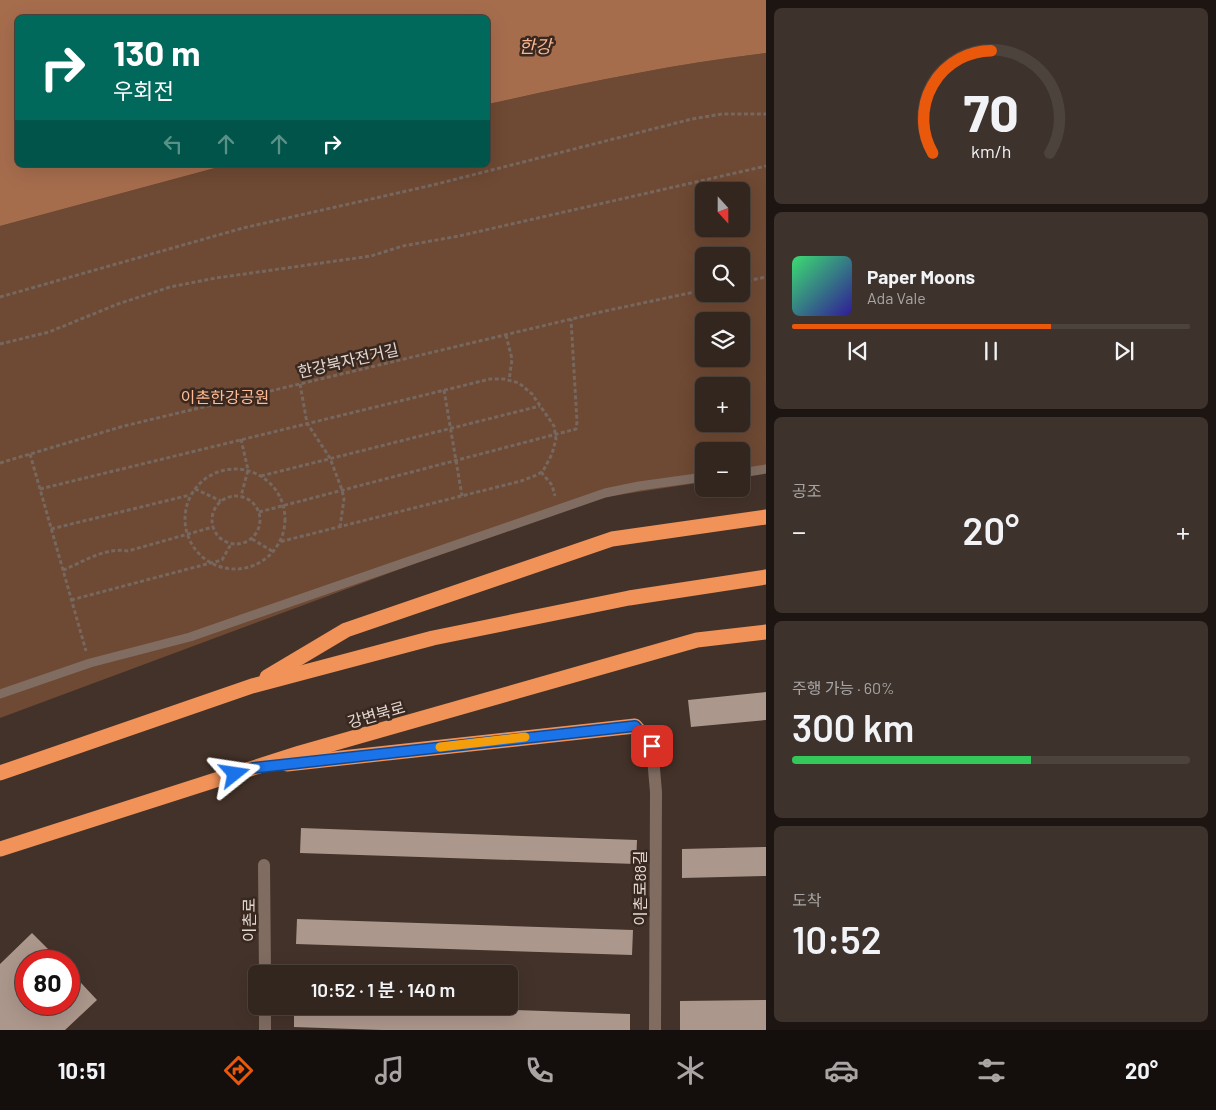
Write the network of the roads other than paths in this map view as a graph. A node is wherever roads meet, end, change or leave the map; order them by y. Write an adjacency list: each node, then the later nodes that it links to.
1 (766, 469): 2 (lane)
2 (750, 471)
3 (695, 479): 8 (lane)
4 (766, 517): 7 (highway)
5 (766, 577): 7 (highway)
6 (766, 632): 10 (highway, 강변북로)
7 (252, 686): 11 (highway)
8 (0, 694)
9 (652, 746): 10 (highway); 17 (street, 이촌로88길)
10 (253, 768): 12 (highway, 강변북로)
11 (0, 773)
12 (0, 849)
13 (264, 865): 14 (street, 이촌로)
14 (265, 965)
15 (265, 1015): 16 (street)
16 (265, 1030)
17 (655, 1030)

